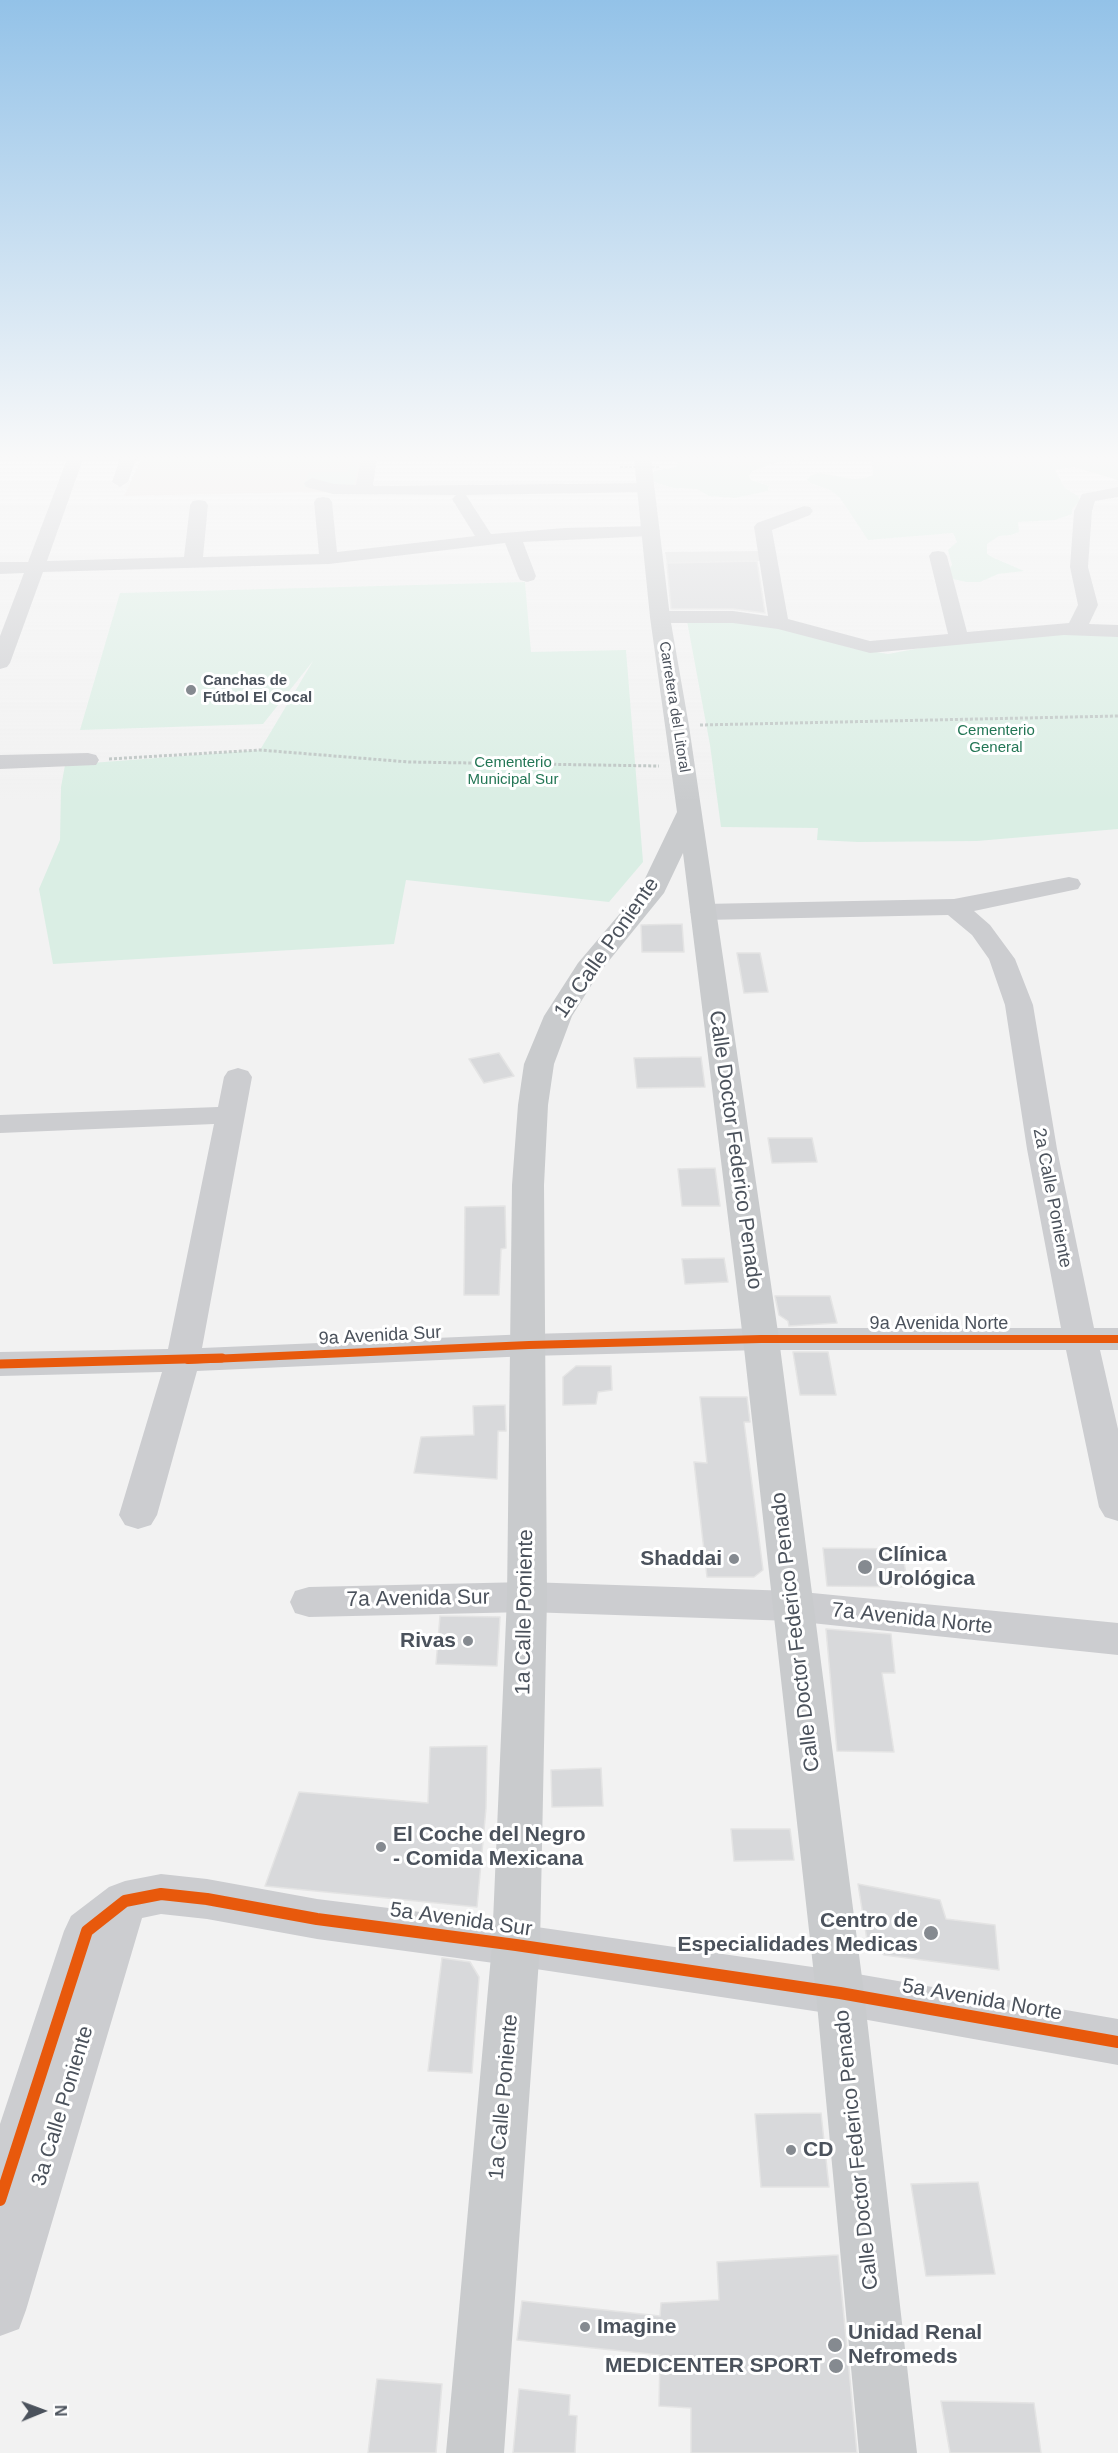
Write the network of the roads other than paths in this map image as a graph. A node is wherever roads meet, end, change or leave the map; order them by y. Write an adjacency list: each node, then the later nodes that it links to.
1 (33, 573): 11 (street)
2 (655, 573): 6 (main road, Carretera del Litoral)
3 (771, 573): 7 (street)
4 (942, 573): 10 (street)
5 (1081, 573): 8 (street)
6 (660, 617): 7 (street); 14 (main road, Carretera del Litoral)
7 (779, 623): 10 (street)
8 (1075, 629): 9 (street); 10 (street)
9 (1118, 632)
10 (959, 639)
11 (0, 663)
12 (88, 760): 13 (street)
13 (0, 762)
14 (689, 813): 16 (main road, 1a Calle Poniente); 18 (main road, Calle Doctor Federico Penado)
15 (1069, 884): 17 (street)
16 (651, 893): 18 (main road); 25 (main road, 1a Calle Poniente)
17 (954, 907): 18 (street); 23 (street, 2a Calle Poniente)
18 (703, 908): 22 (main road, Calle Doctor Federico Penado)
19 (238, 1077): 20 (street)
20 (230, 1114): 21 (street); 26 (street)
21 (0, 1124)
22 (761, 1339): 23 (street, 9a Avenida Norte); 25 (street, 9a Avenida Sur); 32 (main road, Calle Doctor Federico Penado)
23 (1080, 1340): 24 (street, 9a Avenida Norte); 28 (street, 2a Calle Poniente)
24 (1118, 1340)
25 (529, 1345): 26 (street, 9a Avenida Sur); 30 (main road, 1a Calle Poniente)
26 (183, 1360): 27 (street, 9a Avenida Sur); 29 (street)
27 (0, 1364)
28 (1118, 1507)
29 (138, 1515)
30 (527, 1597): 31 (street, 7a Avenida Sur); 32 (street, 7a Avenida Norte); 36 (main road, 1a Calle Poniente)
31 (309, 1602)
32 (792, 1606): 33 (street, 7a Avenida Norte); 37 (main road, Calle Doctor Federico Penado)
33 (1118, 1639)
34 (125, 1901): 35 (street, 5a Avenida Sur); 36 (street, 5a Avenida Sur); 40 (street, 3a Calle Poniente)
35 (87, 1931): 39 (street, 3a Calle Poniente)
36 (516, 1945): 37 (street, 5a Avenida Sur); 41 (main road, 1a Calle Poniente)
37 (840, 1993): 38 (street, 5a Avenida Norte); 42 (main road, Calle Doctor Federico Penado)
38 (1118, 2042)
39 (0, 2200)
40 (0, 2310)
41 (475, 2453)
42 (888, 2453)

